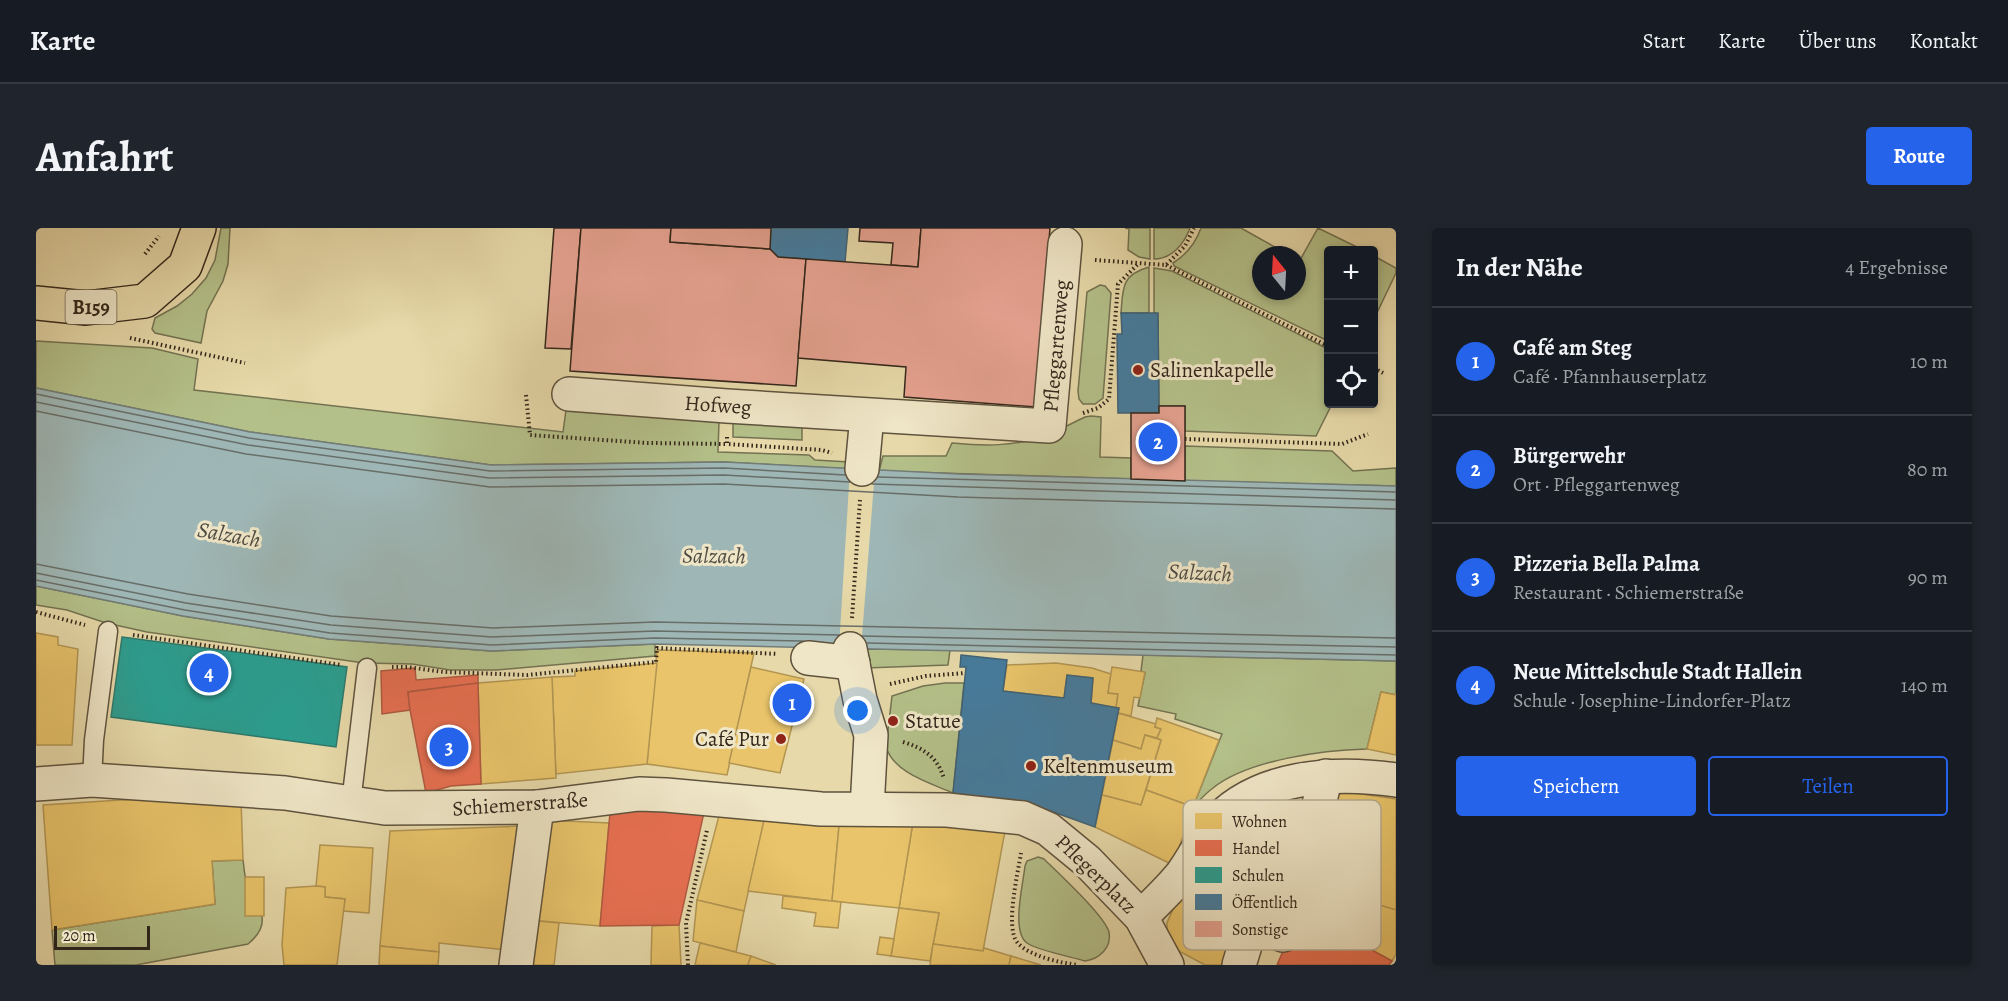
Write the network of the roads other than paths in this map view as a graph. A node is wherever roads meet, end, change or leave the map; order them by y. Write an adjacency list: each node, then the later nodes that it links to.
1 (200, 228): 3 (main road, B159)
2 (1065, 243): 5 (street, Pfleggartenweg)
3 (36, 303)
4 (569, 394): 5 (street, Hofweg)
5 (867, 416): 6 (street)
6 (862, 469)
7 (108, 632): 11 (lane)
8 (794, 656): 18 (street)
9 (367, 668): 16 (lane)
10 (1326, 776): 12 (street); 14 (street); 15 (street)
11 (92, 780): 13 (street, Schiemerstraße); 16 (street, Schiemerstraße)
12 (1396, 780)
13 (36, 784)
14 (1249, 800)
15 (1320, 800)
16 (339, 801): 17 (street, Schiemerstraße)
17 (537, 807): 18 (street, Schiemerstraße); 22 (street)
18 (867, 809): 20 (street, Pflegerplatz)
19 (1183, 872): 20 (street)
20 (1141, 917): 23 (street, Pflegerplatz)
21 (1244, 950): 24 (street)
22 (516, 965)
23 (1167, 965)
24 (1239, 965)

